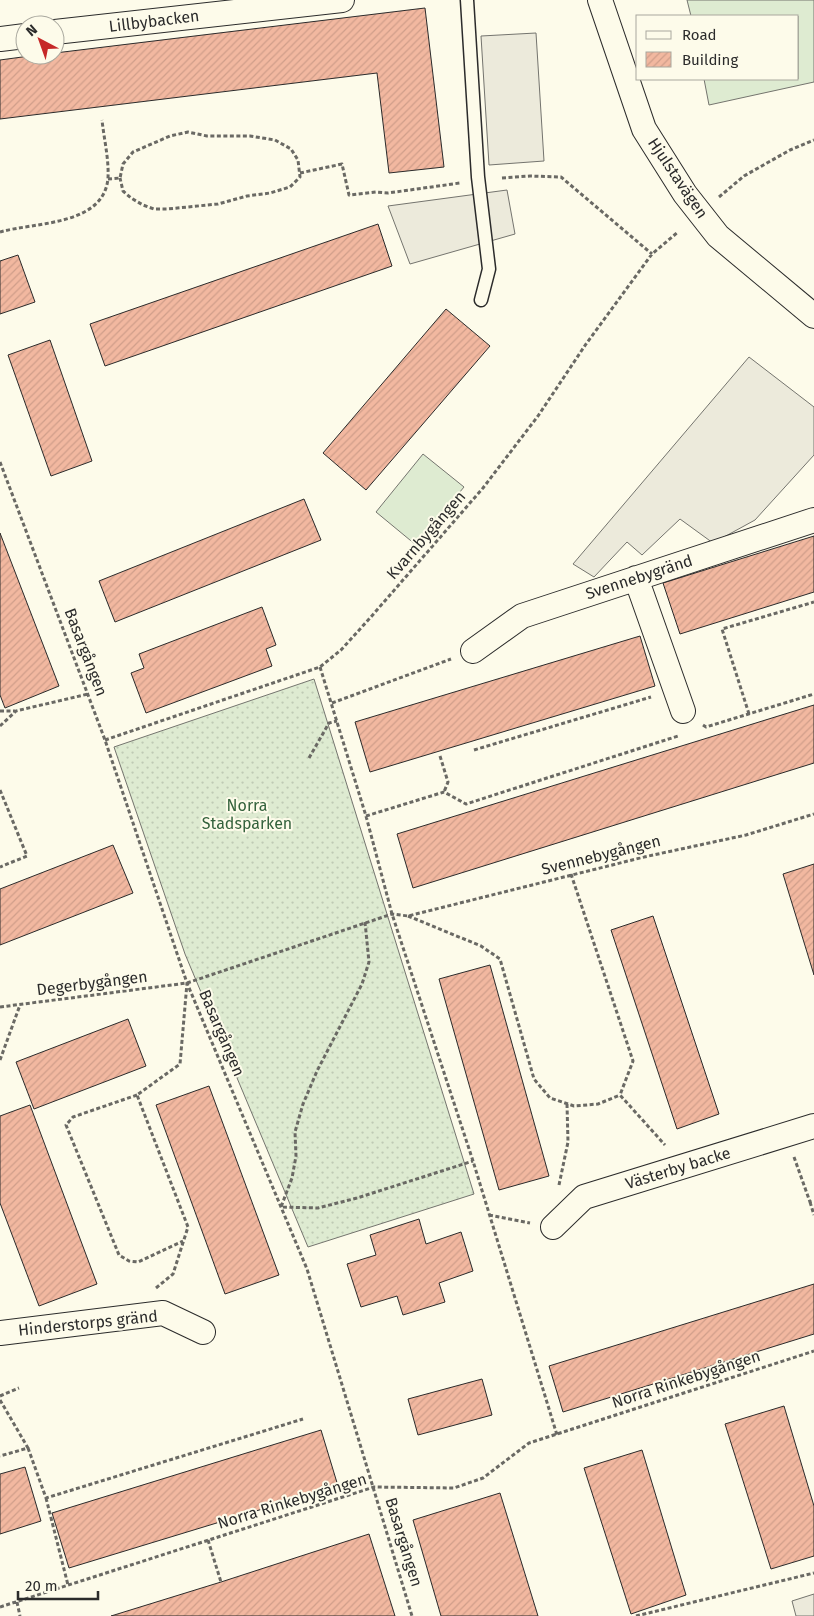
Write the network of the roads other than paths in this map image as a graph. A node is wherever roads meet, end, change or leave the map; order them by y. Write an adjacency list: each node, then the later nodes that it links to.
1 (342, 0): 4 (street, Lillbybacken)
2 (467, 0): 8 (lane)
3 (600, 0): 9 (street, Hjulstavägen)
4 (250, 5): 5 (street, Lillbybacken)
5 (65, 31)
6 (15, 37): 7 (street)
7 (0, 39)
8 (481, 300)
9 (814, 316)
10 (814, 520): 11 (street, Svennebygränd)
11 (636, 578): 12 (street, Svennebygränd); 13 (street)
12 (473, 651)
13 (683, 711)
14 (814, 1126): 15 (street, Västerby backe)
15 (553, 1227)
16 (203, 1332): 17 (street, Hinderstorps gränd)
17 (0, 1333)

